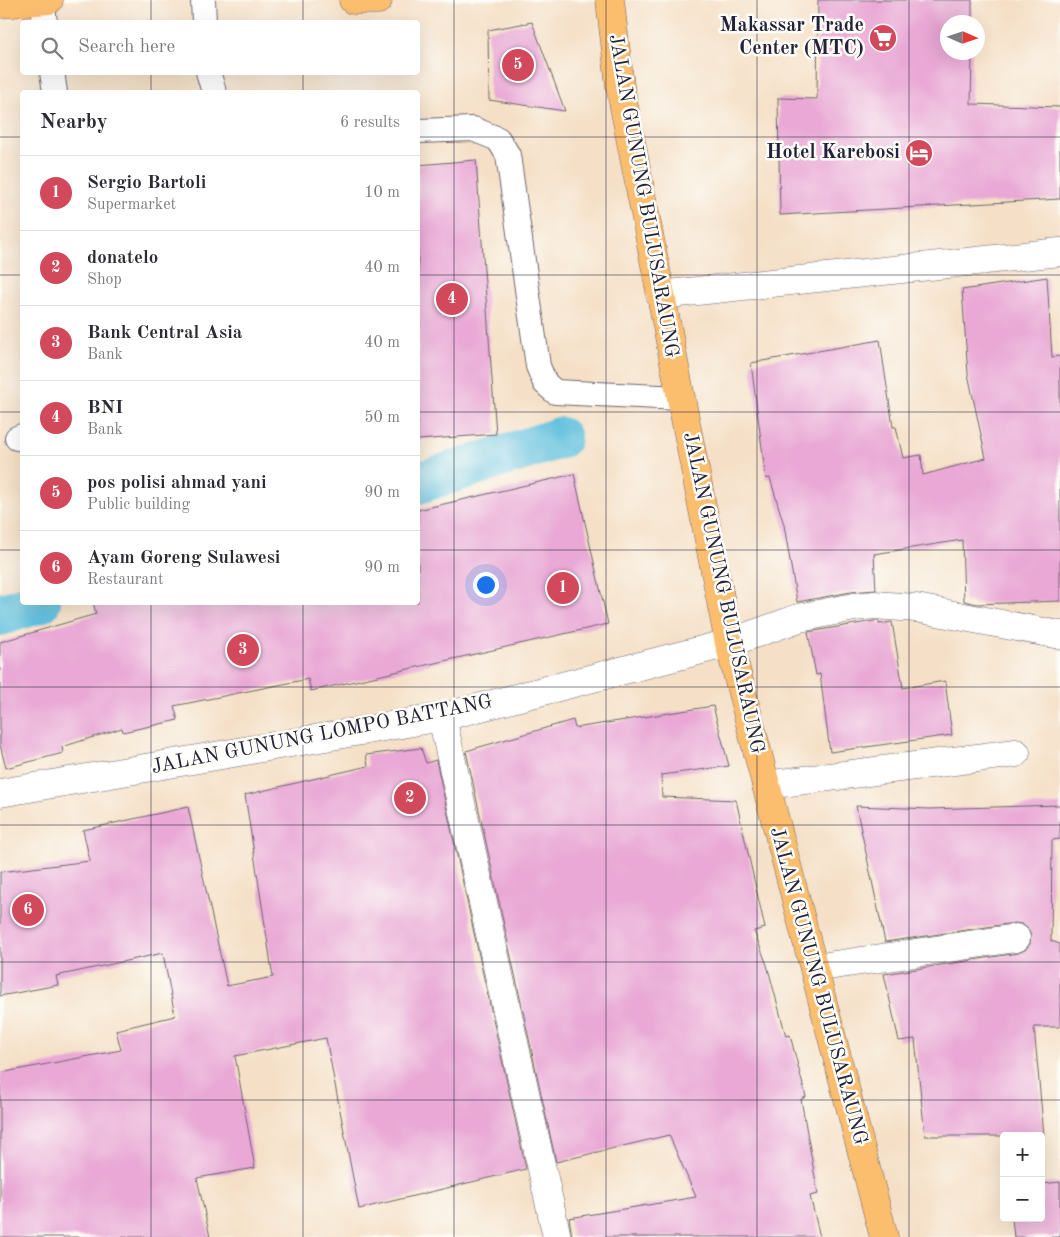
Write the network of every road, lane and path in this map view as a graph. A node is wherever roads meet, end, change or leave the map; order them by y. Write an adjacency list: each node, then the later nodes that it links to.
1 (42, 0): 2 (main road); 7 (main road); 8 (lane)
2 (49, 0)
3 (203, 0): 9 (lane)
4 (353, 0): 5 (main road)
5 (378, 0)
6 (610, 0): 16 (main road, JALAN GUNUNG BULUSARAUNG)
7 (0, 4)
8 (45, 20)
9 (204, 20)
10 (52, 75): 12 (lane)
11 (209, 75): 13 (lane)
12 (55, 90)
13 (213, 90)
14 (420, 131): 17 (lane)
15 (1060, 252): 16 (street)
16 (660, 295): 17 (main road, JALAN GUNUNG BULUSARAUNG)
17 (680, 398): 19 (main road, JALAN GUNUNG BULUSARAUNG)
18 (1060, 635): 19 (street, JALAN GUNUNG LOMPO BATTANG)
19 (729, 643): 20 (street, JALAN GUNUNG LOMPO BATTANG); 22 (main road, JALAN GUNUNG BULUSARAUNG)
20 (442, 717): 23 (street, JALAN GUNUNG LOMPO BATTANG); 26 (street)
21 (1016, 753): 22 (street)
22 (766, 785): 25 (main road, JALAN GUNUNG BULUSARAUNG)
23 (0, 793)
24 (1016, 938): 25 (street)
25 (814, 968): 27 (main road, JALAN GUNUNG BULUSARAUNG)
26 (556, 1237)
27 (884, 1237)

